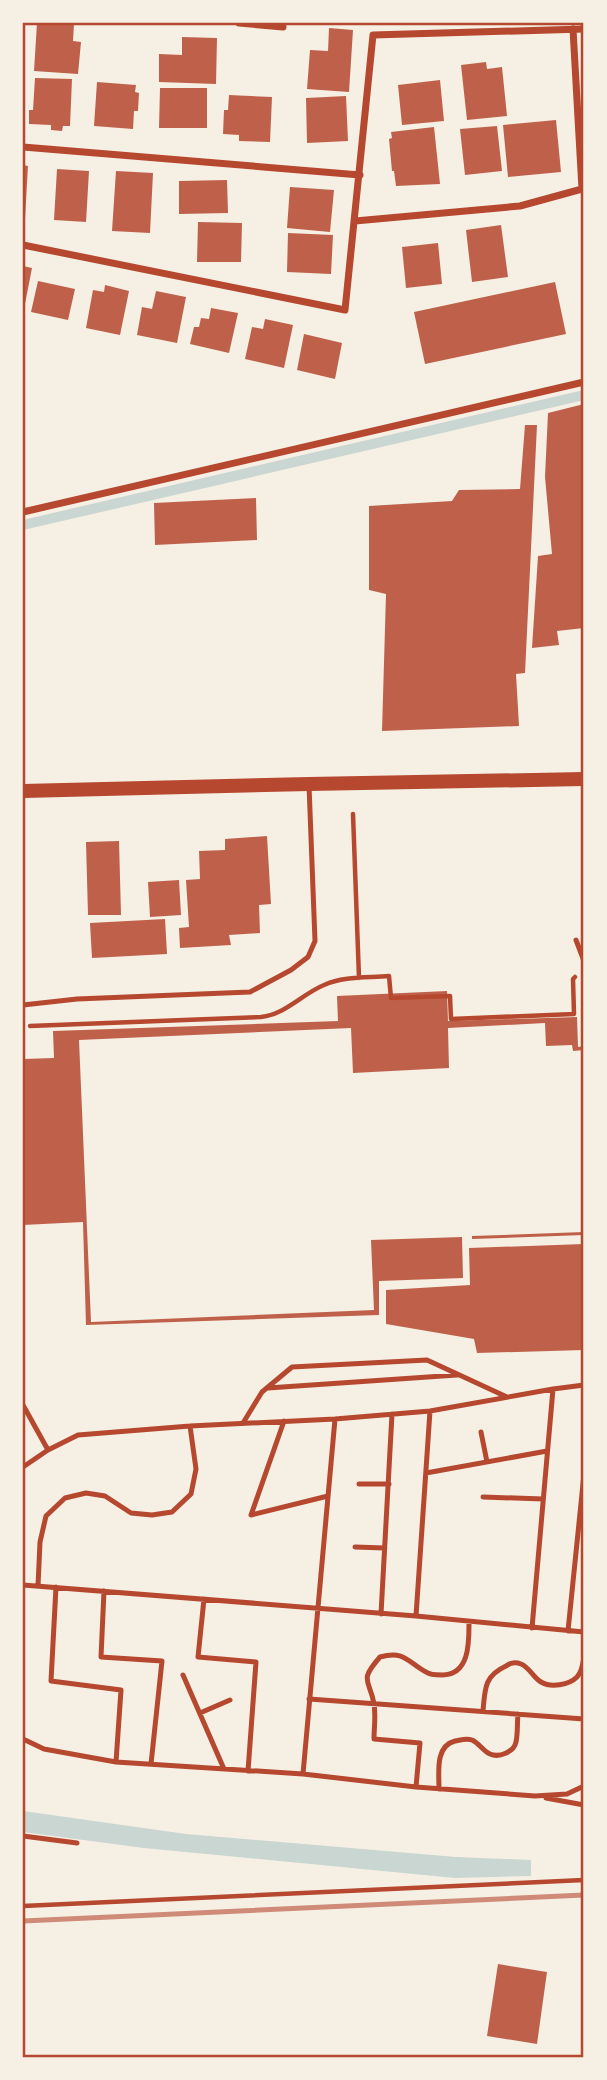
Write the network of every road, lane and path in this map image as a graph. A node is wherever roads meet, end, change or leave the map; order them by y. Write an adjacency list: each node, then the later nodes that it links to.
1 (239, 23): 2 (street)
2 (282, 27)
3 (573, 29): 4 (street); 6 (street); 7 (street)
4 (584, 29)
5 (23, 147): 6 (street)
6 (360, 175): 7 (street)
7 (355, 221): 8 (street)
8 (23, 246)
9 (584, 382): 10 (street)
10 (23, 512)
11 (584, 779): 12 (main road)
12 (309, 784): 13 (main road); 19 (lane)
13 (23, 792)
14 (353, 814): 18 (path)
15 (576, 940): 16 (lane)
16 (584, 961)
17 (579, 975): 18 (path)
18 (359, 978): 20 (path)
19 (23, 1005)
20 (23, 1027)
21 (460, 1375): 23 (lane); 23 (lane); 25 (lane)
22 (584, 1385): 24 (lane)
23 (267, 1388): 31 (lane)
24 (553, 1389): 25 (lane); 35 (lane)
25 (507, 1397): 27 (lane)
26 (23, 1405): 34 (lane)
27 (430, 1411): 28 (lane); 38 (lane)
28 (392, 1414): 29 (lane); 41 (lane)
29 (335, 1419): 30 (lane); 42 (lane)
30 (284, 1421): 31 (lane); 42 (lane)
31 (243, 1423): 32 (lane)
32 (190, 1426): 34 (lane); 49 (lane)
33 (481, 1432): 36 (lane)
34 (48, 1450): 37 (lane)
35 (547, 1451): 36 (lane); 44 (lane)
36 (487, 1462): 38 (lane)
37 (23, 1466)
38 (426, 1473): 55 (lane)
39 (584, 1474): 45 (lane)
40 (359, 1484): 41 (lane)
41 (389, 1484): 47 (lane)
42 (328, 1496): 53 (lane)
43 (483, 1497): 44 (lane)
44 (543, 1499): 57 (lane)
45 (583, 1500): 58 (lane)
46 (355, 1547): 47 (lane)
47 (385, 1548): 54 (lane)
48 (23, 1585): 49 (lane)
49 (38, 1586): 50 (lane)
50 (56, 1587): 51 (lane); 70 (lane)
51 (104, 1591): 52 (lane); 71 (lane)
52 (204, 1599): 53 (lane); 73 (lane)
53 (318, 1609): 54 (lane); 62 (lane)
54 (380, 1614): 55 (lane)
55 (416, 1616): 56 (lane)
56 (469, 1622): 57 (lane); 64 (lane)
57 (532, 1628): 58 (lane)
58 (568, 1631): 59 (lane)
59 (584, 1632)
60 (584, 1657): 65 (lane)
61 (183, 1675): 66 (lane)
62 (309, 1699): 64 (lane); 74 (lane)
63 (230, 1700): 66 (lane)
64 (374, 1704): 65 (lane); 76 (lane)
65 (483, 1711): 67 (lane)
66 (200, 1713): 72 (lane)
67 (518, 1714): 68 (lane); 77 (lane)
68 (584, 1719)
69 (23, 1739): 70 (lane)
70 (116, 1762): 71 (lane)
71 (150, 1764): 72 (lane)
72 (224, 1769): 73 (lane)
73 (248, 1770): 74 (lane)
74 (303, 1774): 76 (lane)
75 (584, 1786): 78 (lane)
76 (416, 1787): 77 (lane)
77 (439, 1789): 78 (lane)
78 (535, 1796): 79 (lane)
79 (584, 1805)
80 (23, 1836): 81 (lane)
81 (77, 1843)
82 (584, 1880): 83 (path)
83 (23, 1906)

